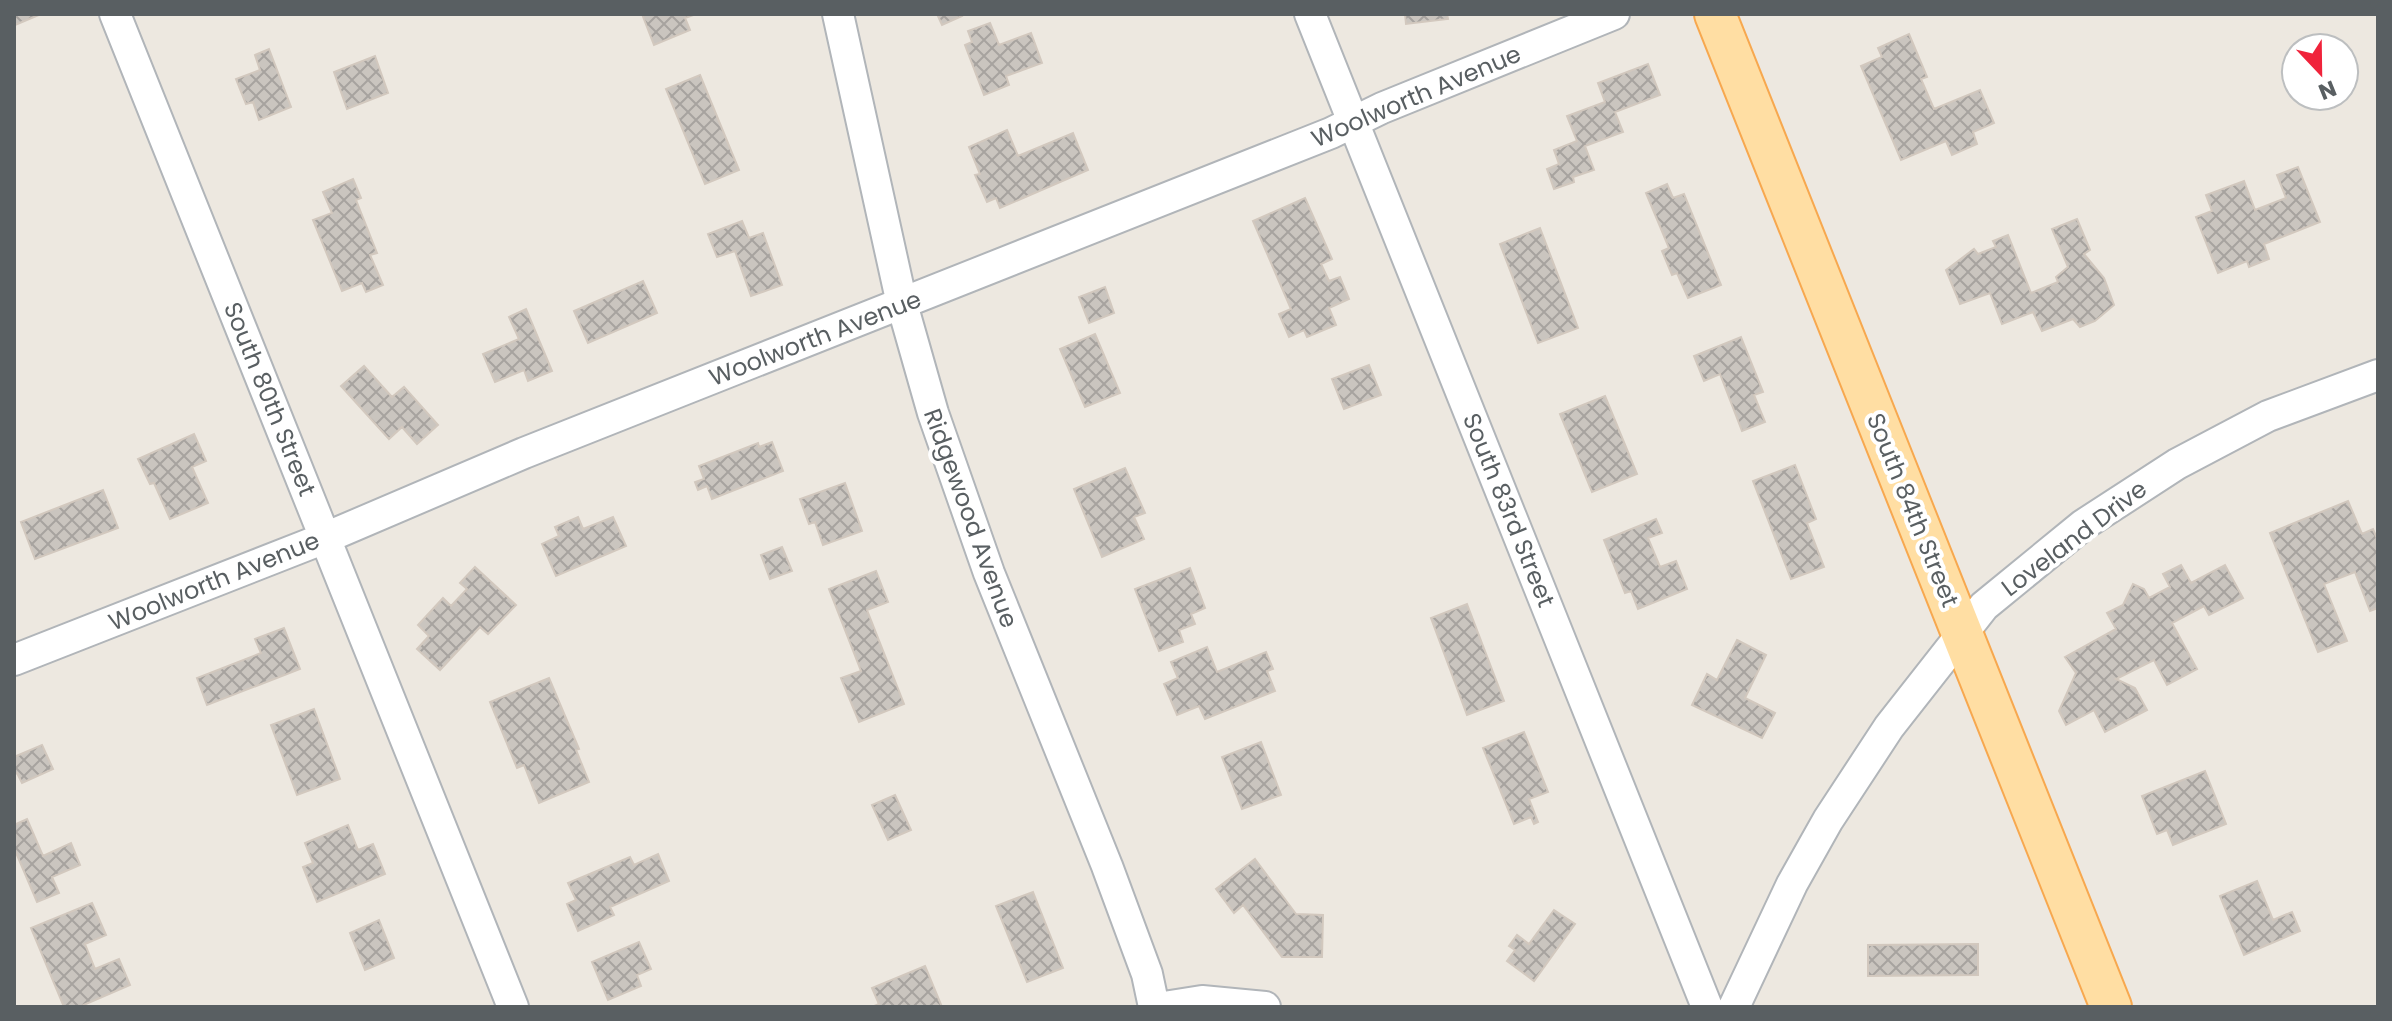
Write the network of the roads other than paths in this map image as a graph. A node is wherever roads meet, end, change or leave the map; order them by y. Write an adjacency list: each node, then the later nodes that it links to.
1 (115, 14): 9 (street, South 80th Street)
2 (838, 14): 7 (street, Ridgewood Avenue)
3 (1310, 14): 6 (street, South 83rd Street)
4 (1614, 14): 6 (street, Woolworth Avenue)
5 (1715, 14): 10 (main road, South 84th Street)
6 (1353, 122): 7 (street, Woolworth Avenue); 16 (street, South 83rd Street)
7 (902, 304): 9 (street, Woolworth Avenue); 13 (street, Ridgewood Avenue)
8 (2378, 375): 10 (street, Loveland Drive)
9 (325, 538): 11 (street, Woolworth Avenue); 12 (street, South 80th Street)
10 (1962, 635): 17 (street, Loveland Drive); 18 (main road, South 84th Street)
11 (14, 660)
12 (513, 1007)
13 (1154, 1007)
14 (1164, 1007): 15 (street)
15 (1265, 1007)
16 (1707, 1007)
17 (1734, 1007)
18 (2111, 1007)

